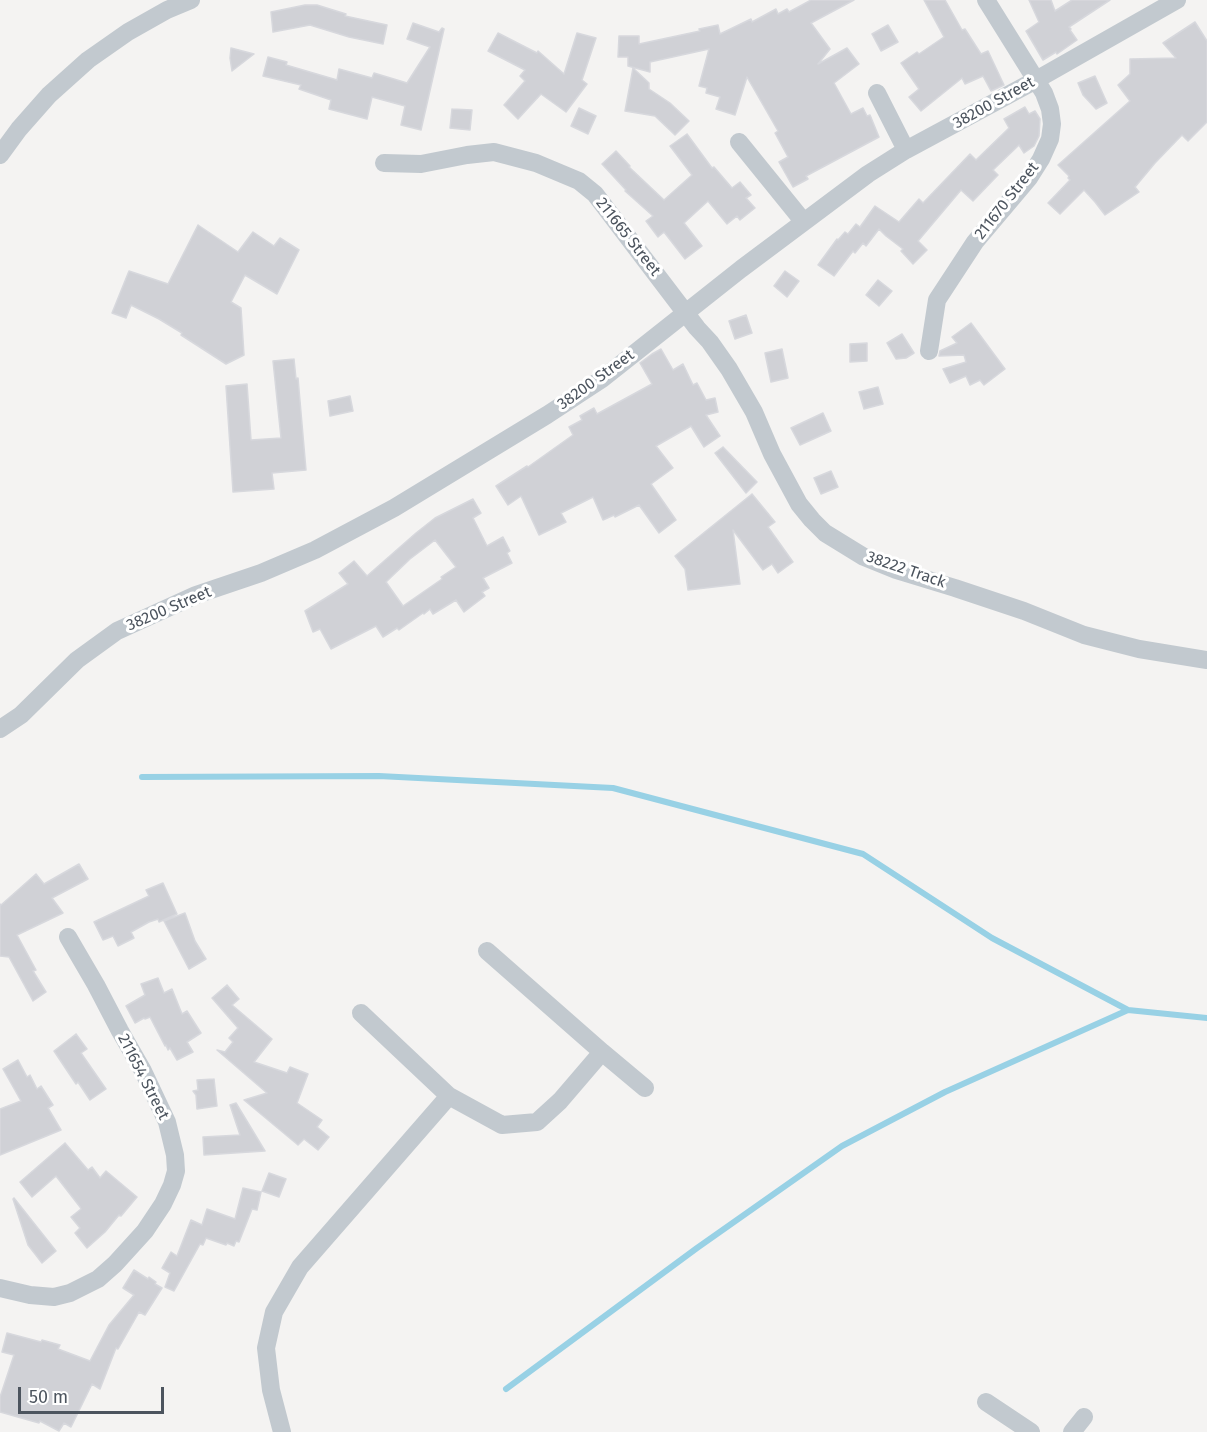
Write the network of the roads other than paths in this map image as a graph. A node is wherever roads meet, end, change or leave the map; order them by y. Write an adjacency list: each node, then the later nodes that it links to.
1 (191, 0): 8 (street)
2 (986, 0): 4 (street, 211670 Street)
3 (1177, 0): 4 (street, 38200 Street)
4 (1036, 80): 7 (street, 38200 Street); 12 (street, 211670 Street)
5 (877, 93): 7 (street)
6 (739, 142): 10 (street)
7 (906, 150): 10 (street, 38200 Street)
8 (0, 155)
9 (384, 163): 11 (street, 211665 Street)
10 (803, 222): 11 (street, 38200 Street)
11 (686, 313): 13 (street, 38222 Track); 14 (street, 38200 Street)
12 (929, 351)
13 (1207, 660)
14 (0, 729)
15 (68, 937): 21 (street, 211654 Street)
16 (487, 951): 18 (street)
17 (361, 1013): 20 (street)
18 (602, 1052): 19 (street); 20 (street)
19 (645, 1088)
20 (449, 1096): 24 (street)
21 (0, 1288)
22 (986, 1402): 25 (street)
23 (1084, 1417): 26 (street)
24 (282, 1432)
25 (1031, 1432)
26 (1072, 1432)

